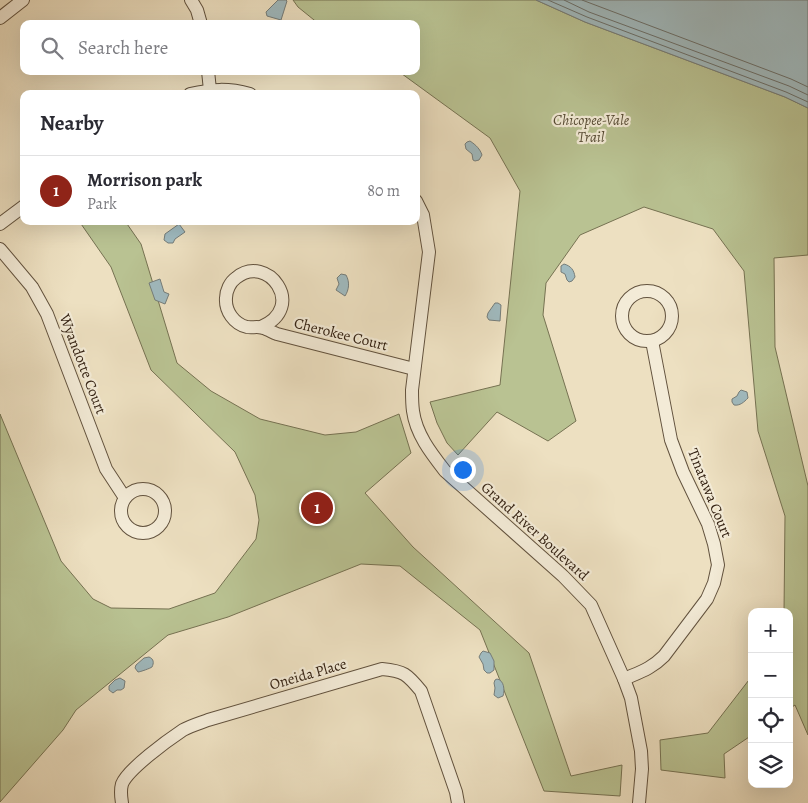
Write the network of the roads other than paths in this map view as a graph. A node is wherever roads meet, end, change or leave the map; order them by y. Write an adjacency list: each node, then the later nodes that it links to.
1 (23, 0): 3 (street)
2 (191, 0): 4 (street)
3 (0, 18)
4 (200, 20)
5 (208, 75): 6 (street)
6 (210, 90)
7 (20, 209): 9 (street)
8 (420, 210): 13 (street, Grand River Boulevard)
9 (0, 224)
10 (0, 249): 14 (street, Wyandotte Court)
11 (261, 327): 11 (street, Cherokee Court); 13 (street, Cherokee Court)
12 (652, 341): 12 (street); 15 (street, Tinatawa Court)
13 (414, 369): 15 (street, Grand River Boulevard)
14 (124, 498)
15 (624, 679): 18 (street, Grand River Boulevard)
16 (122, 803): 17 (street, Oneida Place)
17 (458, 803)
18 (639, 803)

